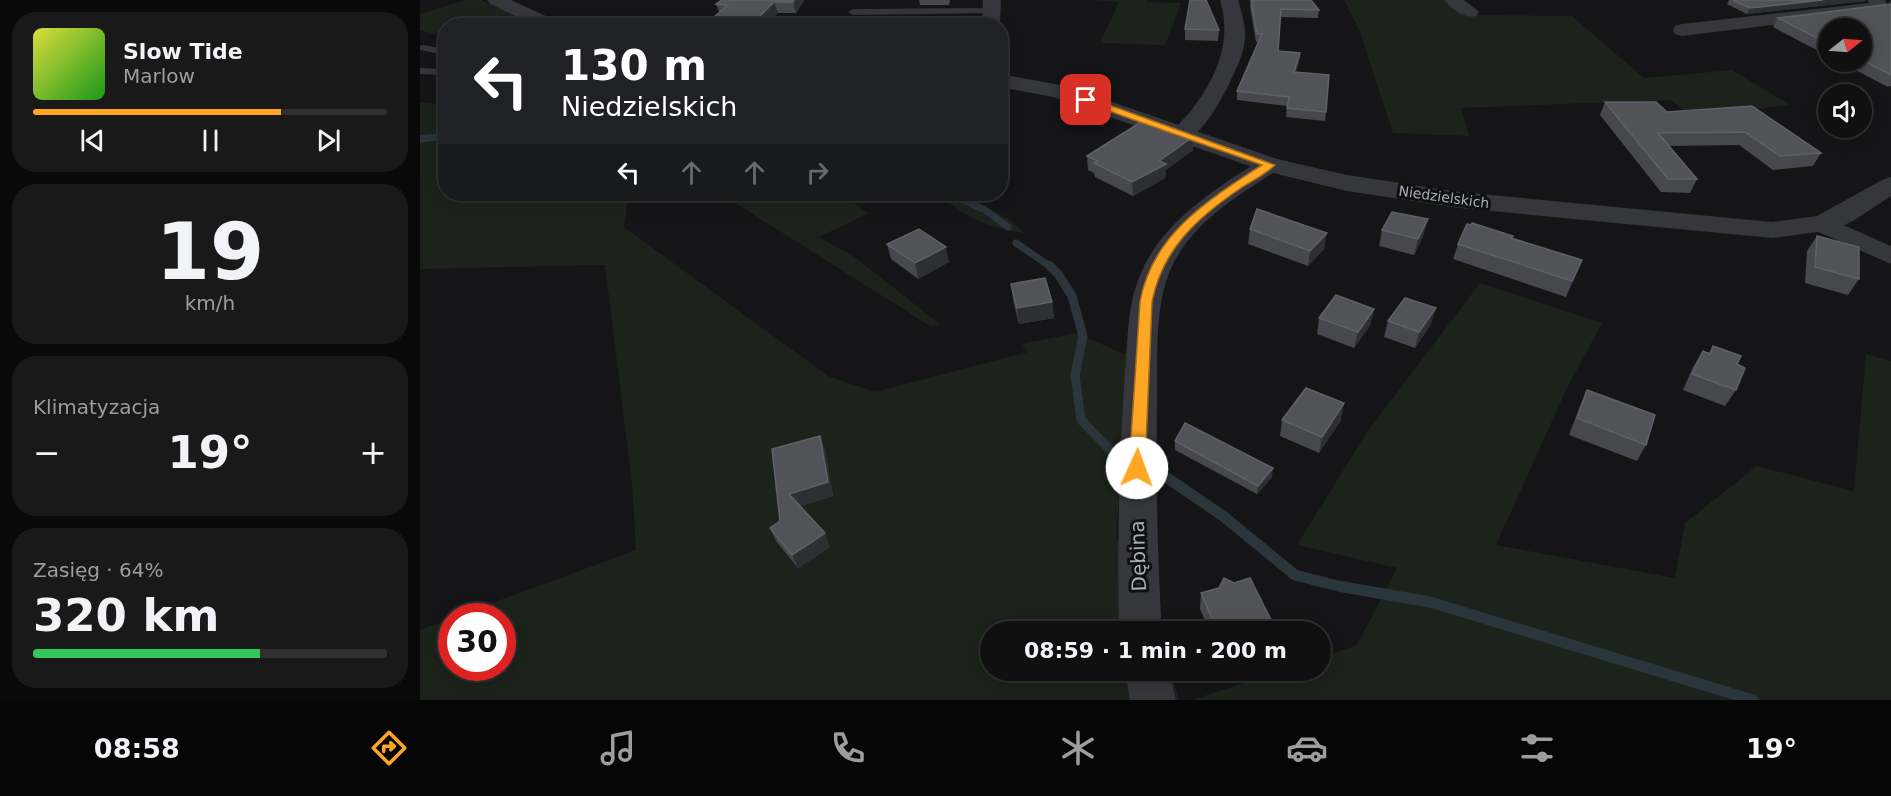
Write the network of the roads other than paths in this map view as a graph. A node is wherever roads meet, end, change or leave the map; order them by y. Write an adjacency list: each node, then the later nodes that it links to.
1 (496, 0): 8 (street)
2 (1229, 0): 15 (street)
3 (1453, 0): 7 (street)
4 (1876, 0): 9 (street)
5 (853, 12): 6 (lane)
6 (992, 12)
7 (1470, 12)
8 (535, 18)
9 (1682, 30)
10 (423, 48): 11 (lane)
11 (438, 51)
12 (420, 70): 13 (lane)
13 (438, 71)
14 (1008, 82): 15 (street, Niedzielskich)
15 (1183, 133): 16 (street, Niedzielskich)
16 (1270, 165): 18 (street, Niedzielskich); 20 (street, Dębina)
17 (1891, 185): 18 (street, Niedzielskich)
18 (1823, 224): 19 (street)
19 (1891, 256)
20 (1140, 621)
21 (1149, 681): 22 (street)
22 (1153, 700)

